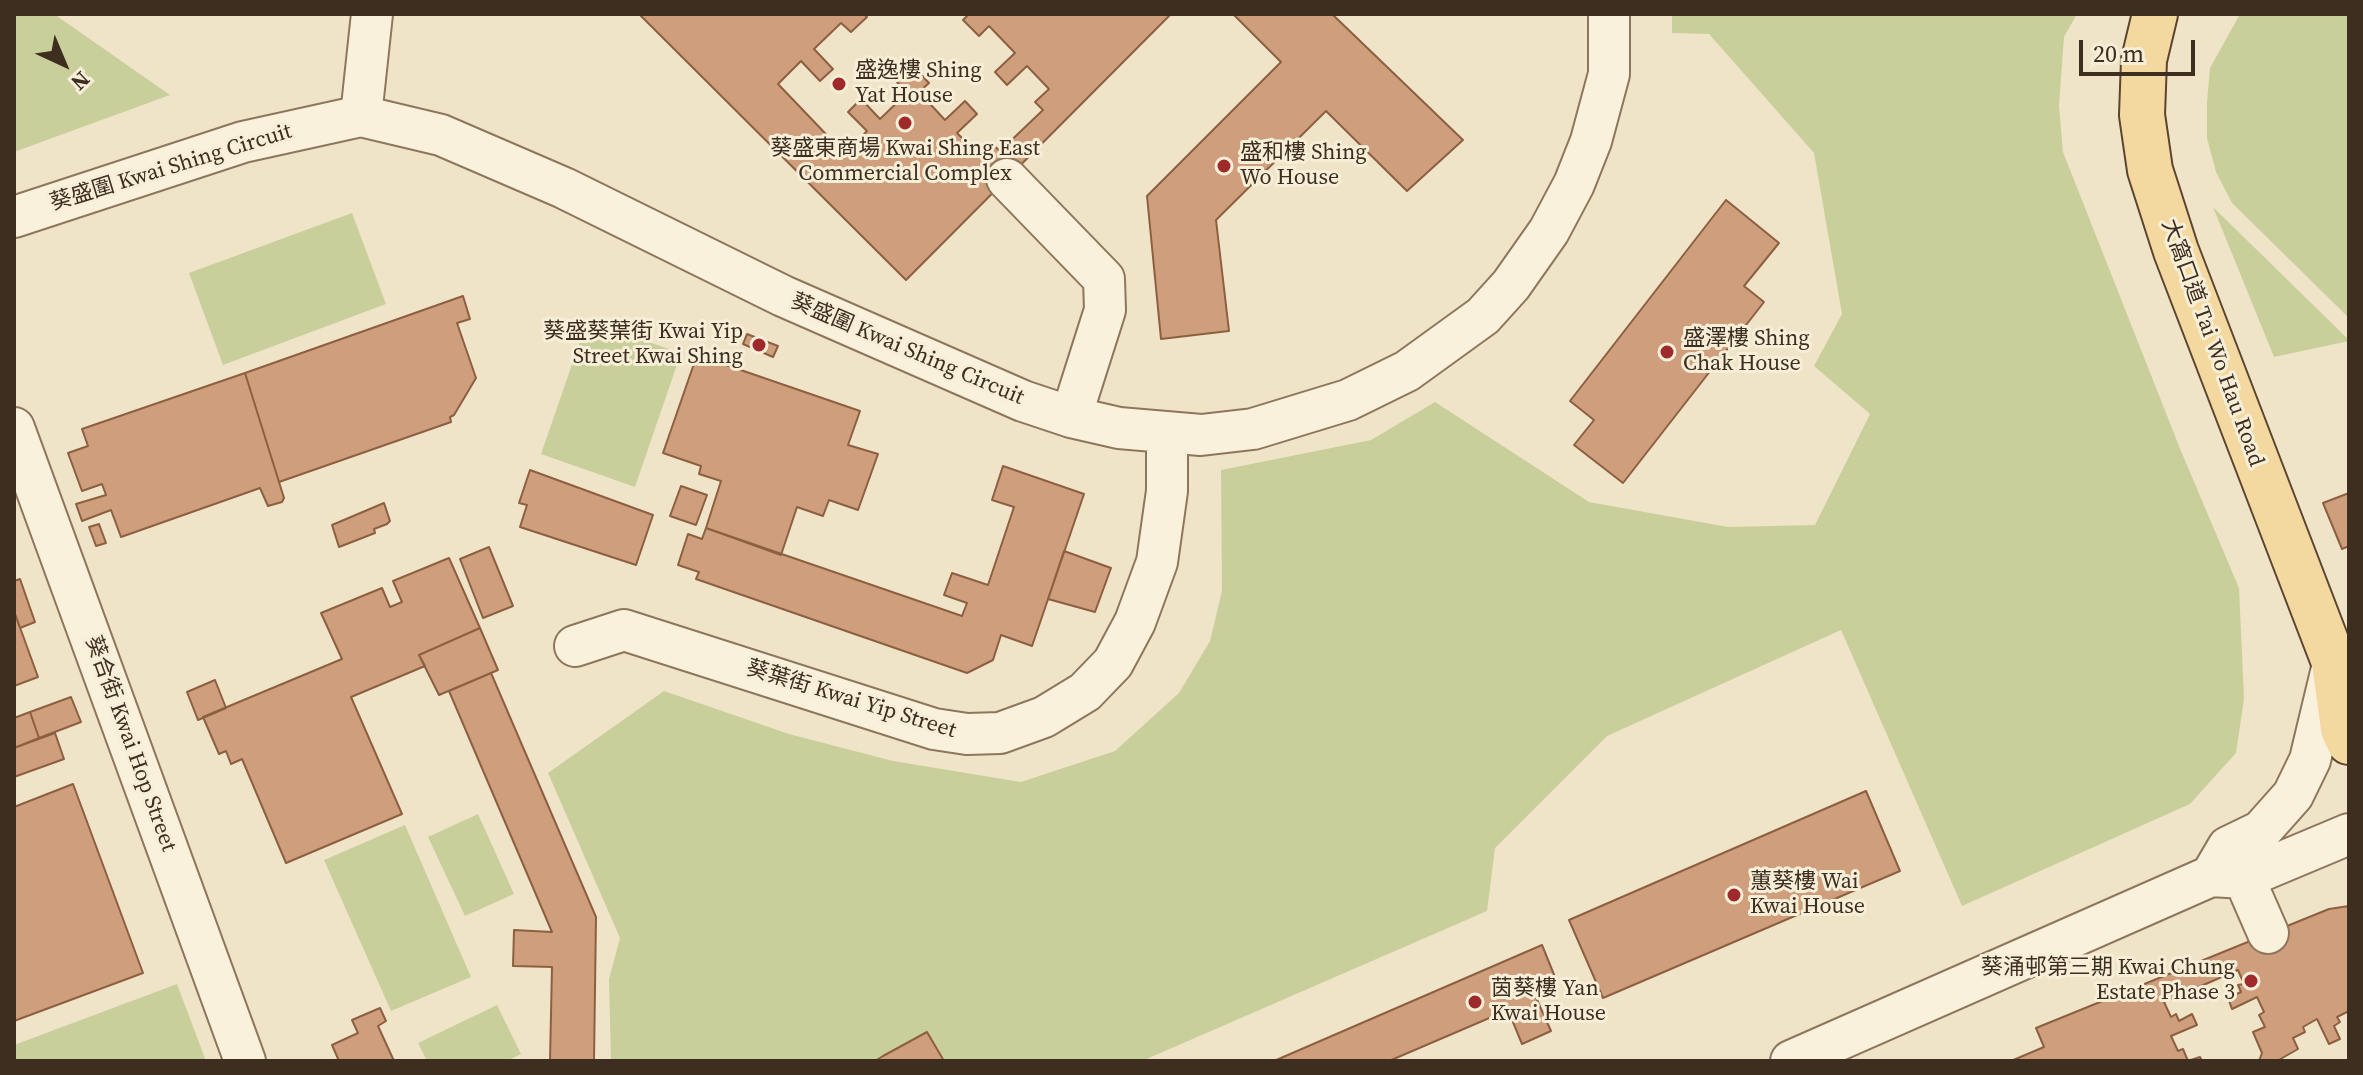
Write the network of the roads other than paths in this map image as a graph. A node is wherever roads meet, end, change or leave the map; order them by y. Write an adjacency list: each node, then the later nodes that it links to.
1 (372, 14): 4 (street)
2 (1609, 14): 9 (street, 葵盛圍 Kwai Shing Circuit)
3 (2155, 14): 11 (main road, 大窩口道 Tai Wo Hau Road)
4 (361, 116): 6 (street, 葵盛圍 Kwai Shing Circuit); 7 (street, 葵盛圍 Kwai Shing Circuit)
5 (1007, 179): 7 (street)
6 (14, 217)
7 (1071, 417): 9 (street, 葵盛圍 Kwai Shing Circuit)
8 (14, 428): 16 (street, 葵合街 Kwai Hop Street)
9 (1167, 433): 10 (street, 葵葉街 Kwai Yip Street)
10 (575, 646)
11 (2341, 672): 12 (main road, 大窩口道 Tai Wo Hau Road); 14 (street)
12 (2349, 742)
13 (2349, 834): 14 (street)
14 (2228, 877): 15 (street); 17 (street)
15 (2268, 933)
16 (245, 1061)
17 (1791, 1061)

